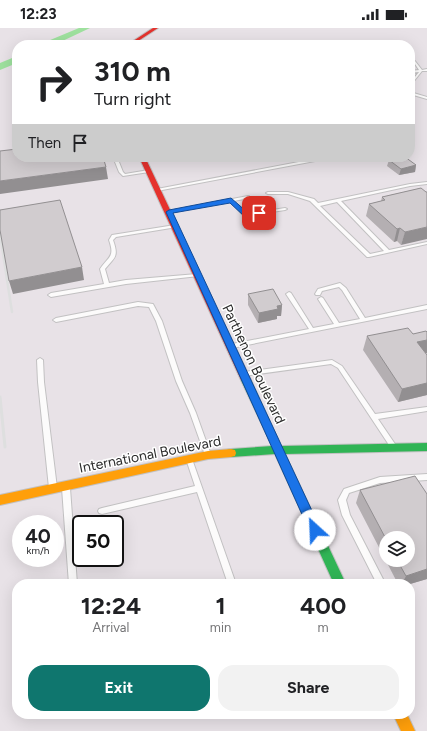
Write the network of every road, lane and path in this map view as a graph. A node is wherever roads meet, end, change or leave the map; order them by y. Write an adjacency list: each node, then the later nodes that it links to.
1 (156, 28): 2 (main road)
2 (137, 40)
3 (415, 63): 5 (lane)
4 (427, 70): 5 (lane)
5 (421, 71): 6 (lane); 7 (lane)
6 (415, 72)
7 (415, 79)
8 (415, 94): 9 (lane)
9 (427, 98)
10 (117, 162): 13 (lane)
11 (144, 162): 13 (main road, Parthenon Boulevard)
12 (305, 162): 15 (lane)
13 (149, 171): 15 (main road, Parthenon Boulevard)
14 (427, 183): 19 (lane)
15 (157, 190): 22 (main road, Parthenon Boulevard)
16 (268, 193): 20 (lane)
17 (248, 197): 18 (lane)
18 (231, 200): 21 (lane); 22 (lane)
19 (337, 200): 20 (lane); 25 (lane)
20 (317, 205): 25 (lane)
21 (285, 209)
22 (169, 212): 23 (main road, Parthenon Boulevard)
23 (175, 226): 26 (main road, Parthenon Boulevard); 27 (lane)
24 (427, 243): 25 (lane)
25 (388, 252)
26 (198, 275): 27 (lane); 35 (main road, Parthenon Boulevard)
27 (108, 285): 29 (lane)
28 (289, 294): 34 (lane)
29 (51, 296)
30 (427, 307): 32 (lane)
31 (56, 320): 43 (lane)
32 (364, 320): 33 (lane); 33 (lane)
33 (338, 325): 34 (lane)
34 (312, 330): 35 (lane)
35 (230, 346): 37 (main road, Parthenon Boulevard)
36 (40, 360): 47 (lane)
37 (243, 374): 39 (lane); 42 (main road, Parthenon Boulevard)
38 (427, 409): 39 (lane)
39 (373, 417): 41 (lane)
40 (427, 447): 41 (main road, International Boulevard)
41 (394, 448): 42 (main road, International Boulevard)
42 (278, 450): 43 (main road, International Boulevard); 53 (main road, Parthenon Boulevard)
43 (208, 455): 44 (main road, International Boulevard)
44 (189, 459): 46 (main road, International Boulevard); 48 (lane)
45 (427, 477): 54 (lane)
46 (66, 485): 47 (main road, International Boulevard); 51 (lane)
47 (53, 488): 49 (main road, International Boulevard)
48 (199, 488): 50 (lane); 52 (lane)
49 (0, 500)
50 (102, 511)
51 (73, 579)
52 (230, 579)
53 (338, 579)
54 (379, 579)
55 (402, 719): 56 (main road)
56 (408, 731)

